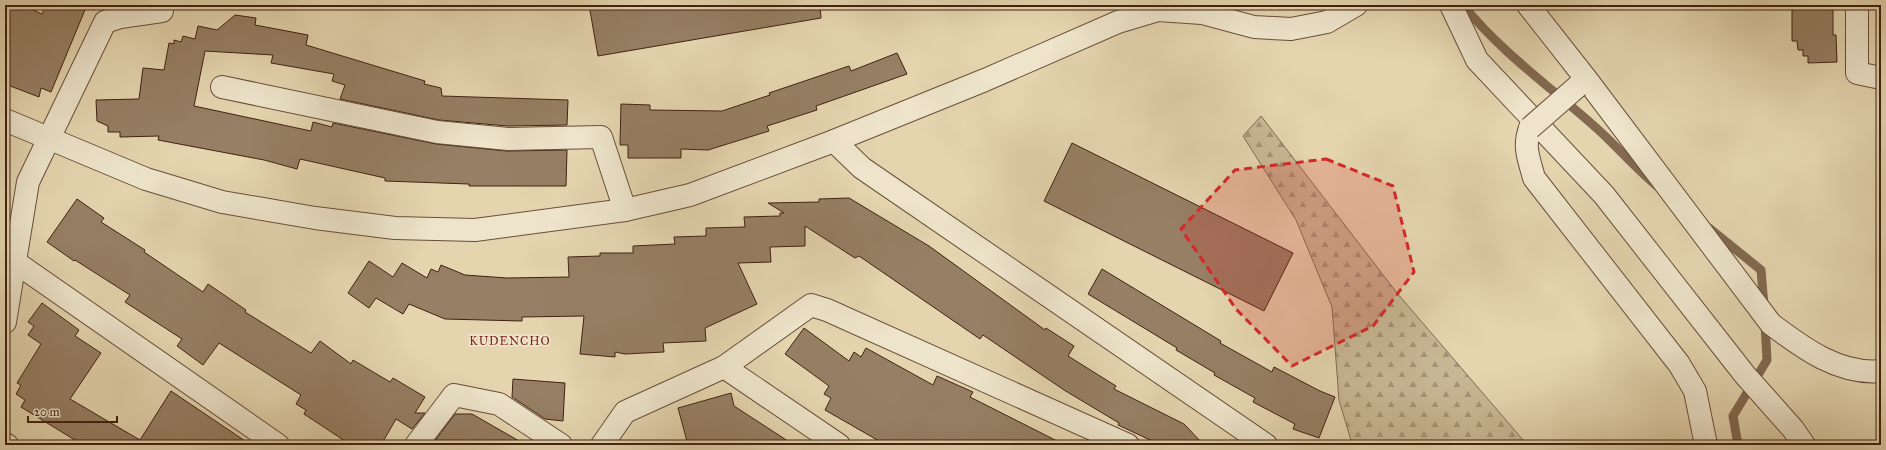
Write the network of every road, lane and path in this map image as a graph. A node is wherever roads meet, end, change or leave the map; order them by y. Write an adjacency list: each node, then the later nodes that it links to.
1 (1356, 5): 12 (street)
2 (1451, 5): 26 (street)
3 (1528, 5): 8 (street)
4 (1857, 5): 7 (street)
5 (118, 11): 6 (street); 11 (street)
6 (162, 11)
7 (1881, 78)
8 (1583, 83): 17 (street); 25 (street, bridge)
9 (222, 87): 13 (street)
10 (5, 120): 11 (street)
11 (50, 140): 13 (street); 14 (street)
12 (834, 142): 13 (street); 24 (street)
13 (625, 210)
14 (10, 258): 15 (street); 18 (street)
15 (5, 322)
16 (724, 367): 21 (street); 22 (street); 23 (street)
17 (1881, 371)
18 (278, 445)
19 (416, 445): 20 (street)
20 (561, 445)
21 (602, 445)
22 (839, 445)
23 (1128, 445)
24 (1266, 445)
25 (1706, 445)
26 (1804, 445)

